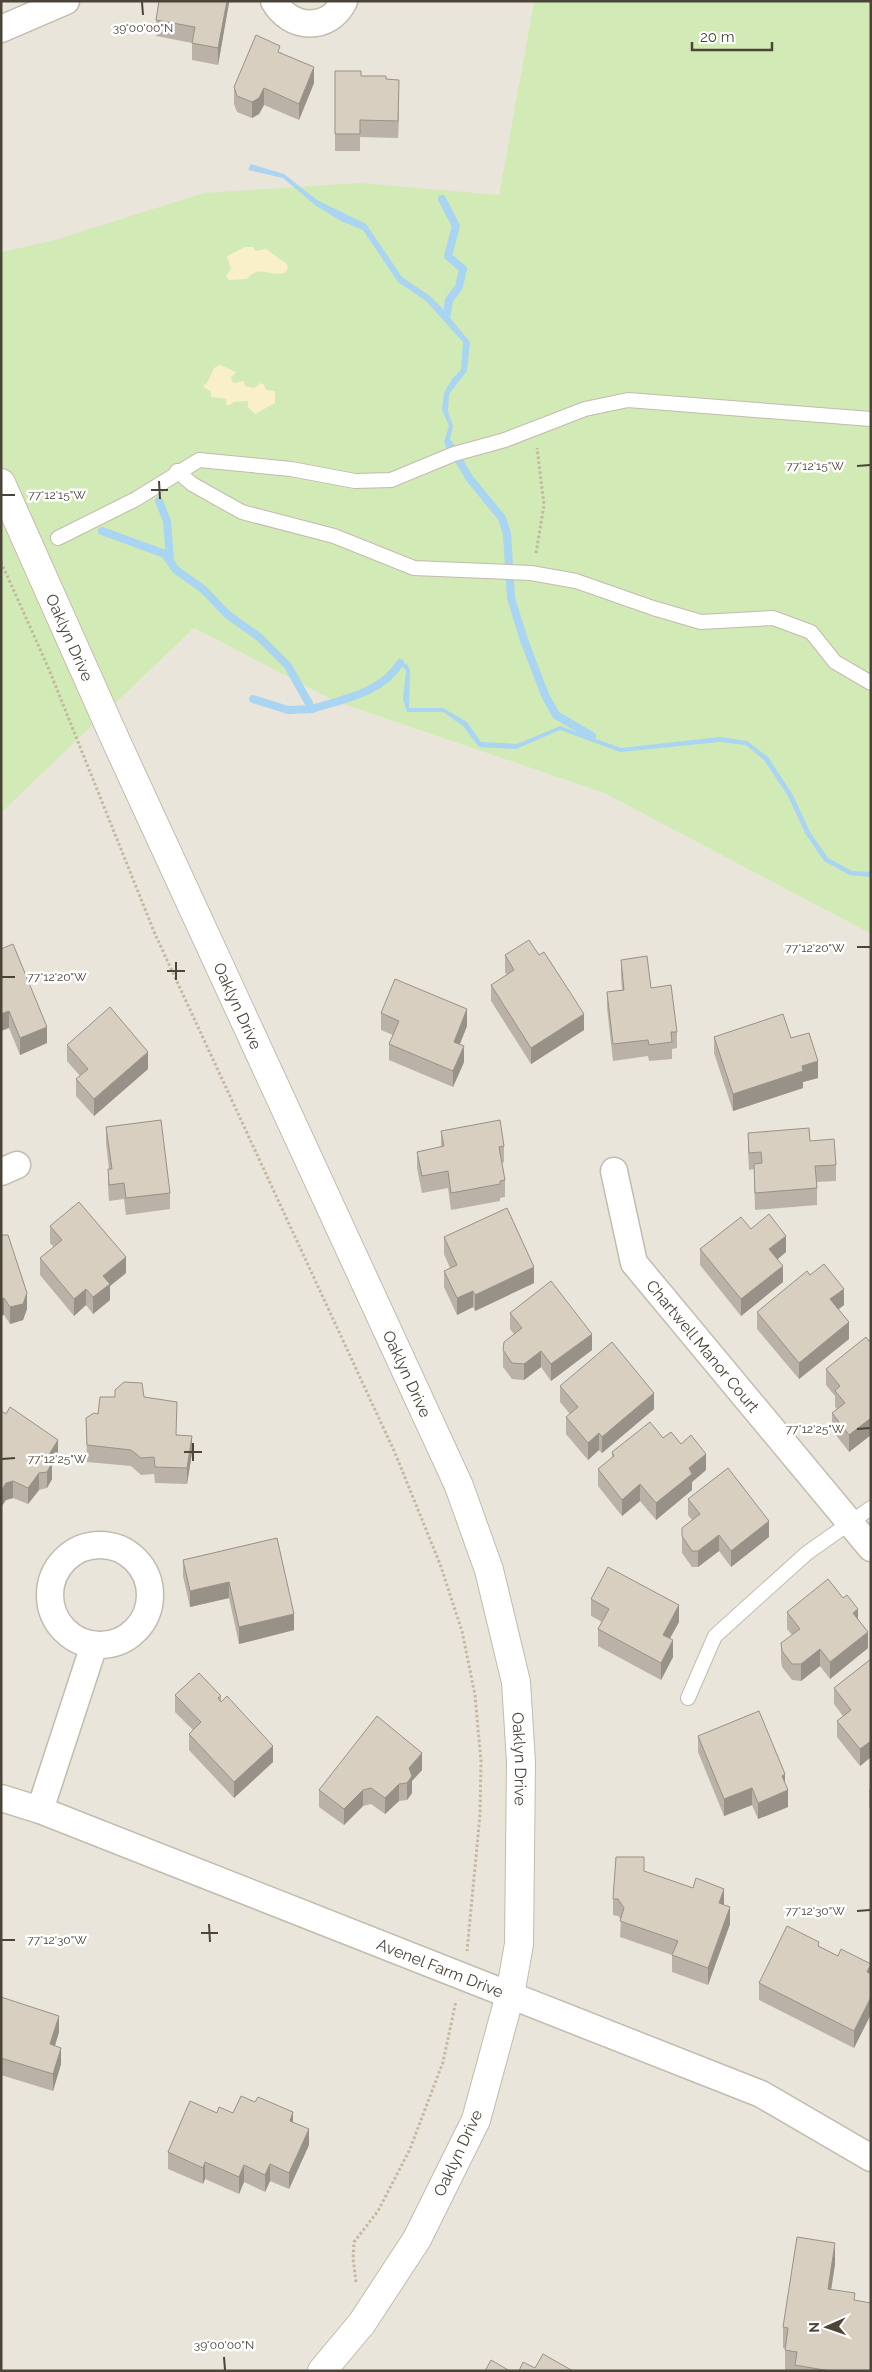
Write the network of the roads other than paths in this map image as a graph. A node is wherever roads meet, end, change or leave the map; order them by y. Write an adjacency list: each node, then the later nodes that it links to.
1 (66, 1): 4 (street)
2 (274, 1): 3 (street)
3 (344, 1)
4 (1, 30)
5 (871, 419): 6 (lane)
6 (177, 471): 8 (lane); 9 (lane)
7 (1, 483): 18 (street, Oaklyn Drive)
8 (58, 538)
9 (871, 683)
10 (614, 1171): 12 (street, Chartwell Manor Court)
11 (871, 1508): 12 (lane)
12 (850, 1524): 13 (street, Chartwell Manor Court); 15 (lane)
13 (871, 1548)
14 (94, 1645): 17 (street)
15 (688, 1698)
16 (1, 1798): 17 (street, Avenel Farm Drive)
17 (40, 1810): 18 (street, Avenel Farm Drive)
18 (510, 1995): 19 (street, Avenel Farm Drive); 20 (street, Oaklyn Drive)
19 (871, 2158)
20 (322, 2371)

